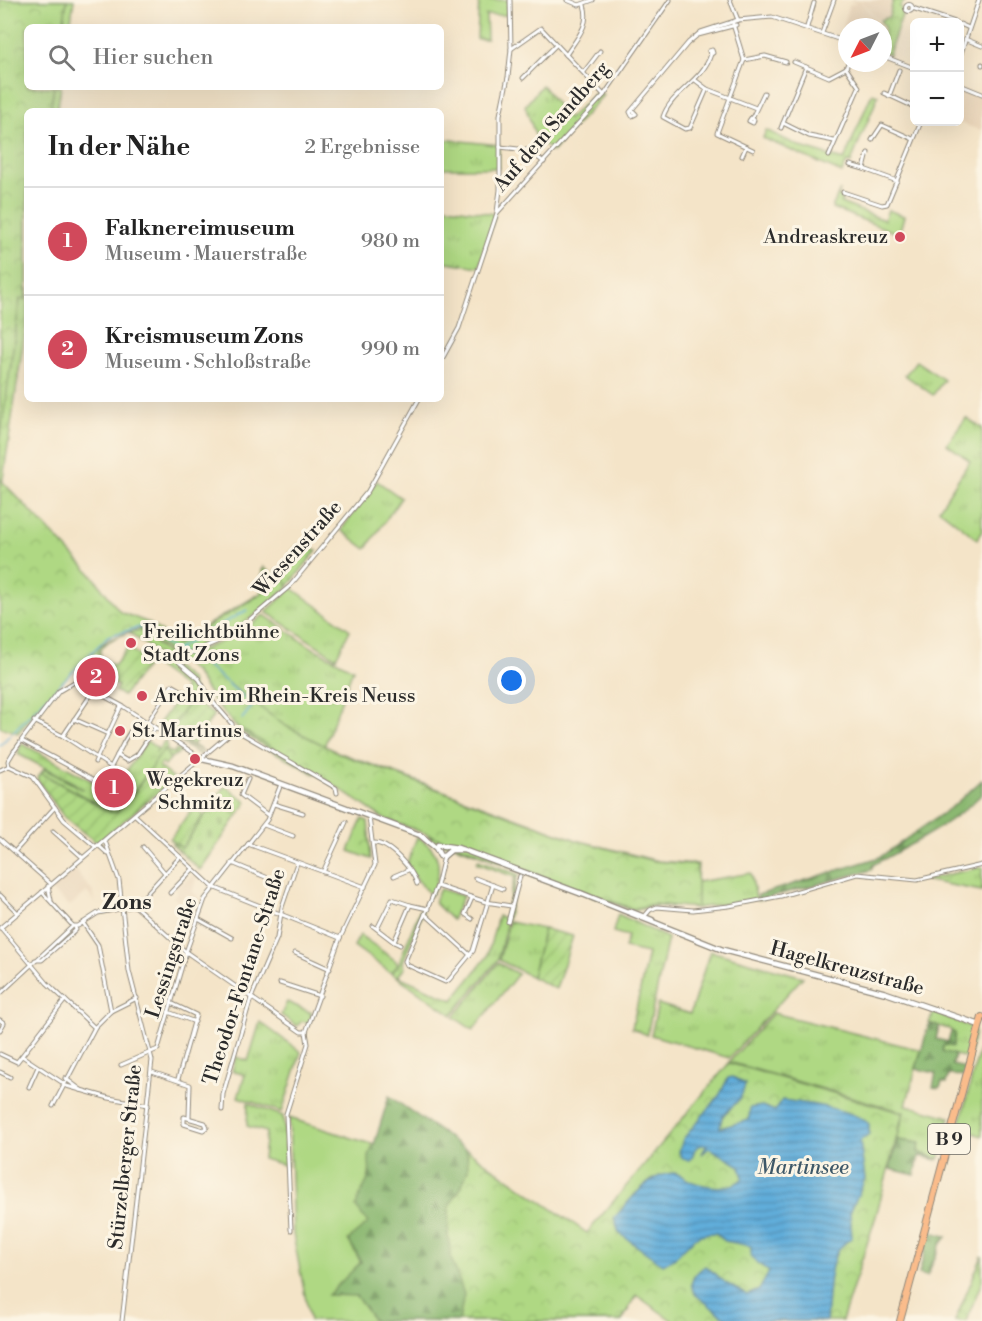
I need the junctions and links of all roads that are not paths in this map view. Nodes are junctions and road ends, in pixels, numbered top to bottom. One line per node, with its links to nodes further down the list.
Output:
1 (510, 0): 25 (street)
2 (567, 0): 9 (street)
3 (593, 0): 9 (street)
4 (670, 0): 46 (street, Auf dem Sandberg)
5 (730, 0): 14 (street)
6 (834, 0): 19 (street)
7 (978, 0): 10 (street)
8 (814, 3): 17 (street)
9 (584, 5): 28 (street)
10 (976, 6): 12 (street); 18 (street)
11 (912, 8): 13 (street)
12 (982, 8)
13 (943, 18)
14 (738, 20): 15 (street); 17 (street)
15 (735, 26): 30 (street); 51 (street)
16 (964, 26): 18 (street)
17 (806, 27): 19 (street)
18 (969, 28): 21 (street)
19 (822, 33): 20 (street)
20 (838, 39)
21 (965, 39): 22 (street); 24 (street)
22 (964, 42)
23 (556, 46): 25 (street); 28 (street); 39 (street)
24 (982, 46)
25 (511, 49): 59 (street)
26 (600, 51): 36 (street)
27 (711, 54): 40 (street)
28 (566, 56): 36 (street)
29 (892, 59): 33 (street)
30 (744, 60): 31 (street); 48 (street)
31 (786, 62)
32 (794, 62): 34 (street)
33 (910, 66)
34 (806, 67): 37 (street); 53 (street)
35 (899, 70): 47 (street)
36 (584, 72): 46 (street)
37 (839, 72)
38 (848, 72): 58 (street)
39 (523, 78)
40 (695, 80): 42 (street); 42 (street)
41 (964, 87): 45 (street)
42 (707, 88): 48 (street)
43 (764, 93): 50 (street)
44 (884, 93): 47 (street)
45 (982, 94)
46 (604, 95): 65 (street, Auf dem Sandberg)
47 (889, 96): 49 (street)
48 (729, 97): 50 (street); 60 (street)
49 (910, 105)
50 (756, 108): 52 (street)
51 (633, 111)
52 (752, 118)
53 (783, 123): 55 (street); 58 (street)
54 (919, 126): 56 (street)
55 (781, 128)
56 (913, 139): 57 (street); 68 (street)
57 (872, 140)
58 (834, 141): 64 (street)
59 (500, 147): 65 (street); 70 (street)
60 (746, 147): 61 (street); 63 (street)
61 (753, 150)
62 (867, 153): 67 (street)
63 (742, 156)
64 (829, 156)
65 (544, 162): 70 (street, Auf dem Sandberg)
66 (850, 165): 67 (street)
67 (864, 169): 68 (street)
68 (897, 181): 69 (street)
69 (843, 192)
70 (497, 214): 71 (street)
71 (444, 356)
72 (417, 402): 82 (street, Wiesenstraße)
73 (94, 690): 75 (street); 77 (street); 78 (street)
74 (180, 690): 79 (street)
75 (121, 706): 76 (street); 83 (street)
76 (139, 717): 79 (street); 80 (street)
77 (74, 719): 83 (street); 84 (street)
78 (34, 721): 84 (street); 85 (street)
79 (147, 723): 81 (street)
80 (134, 724): 86 (street)
81 (154, 728): 87 (street); 88 (street)
82 (234, 729): 89 (street); 99 (street)
83 (108, 734): 90 (street)
84 (63, 736): 90 (street)
85 (21, 742): 92 (street); 96 (street)
86 (123, 744): 88 (street)
87 (191, 754): 89 (street); 91 (street)
88 (117, 755): 93 (street)
89 (202, 759): 91 (street); 97 (street)
90 (96, 760): 93 (street)
91 (194, 762): 103 (street)
92 (9, 766): 94 (street); 101 (street, Stürzelberger Straße)
93 (111, 767): 96 (street)
94 (0, 770)
95 (248, 779): 104 (street)
96 (102, 784): 98 (street)
97 (281, 784): 100 (street, Lessingstraße); 105 (street)
98 (110, 788)
99 (338, 793)
100 (274, 804): 102 (street); 104 (street, Lessingstraße)
101 (55, 807): 116 (street, Stürzelberger Straße); 119 (street)
102 (303, 813)
103 (135, 815): 113 (street); 122 (street)
104 (269, 816): 108 (street, Lessingstraße)
105 (375, 818): 107 (street); 110 (street); 118 (street); 118 (street)
106 (346, 822): 129 (street)
107 (371, 824): 110 (street)
108 (264, 825): 111 (street); 115 (street, Lessingstraße)
109 (53, 831): 121 (street)
110 (373, 832): 114 (street)
111 (293, 836)
112 (0, 839): 119 (street)
113 (105, 841): 116 (street); 123 (street, Stürzelberger Straße)
114 (374, 843): 128 (street); 140 (street)
115 (248, 844): 124 (street, Lessingstraße); 125 (street)
116 (97, 846): 121 (street); 123 (street, Stürzelberger Straße)
117 (143, 847): 130 (street)
118 (437, 847): 120 (street); 120 (street)
119 (15, 850): 136 (street)
120 (445, 853): 138 (street); 156 (street, Hagelkreuzstraße)
121 (82, 857): 136 (street)
122 (180, 857): 127 (street); 130 (street)
123 (111, 858): 151 (street, Stürzelberger Straße)
124 (232, 862): 133 (street); 139 (street, Lessingstraße)
125 (297, 863): 129 (street); 154 (street, Theodor-Fontane-Straße)
126 (982, 865): 156 (street)
127 (193, 869): 139 (street); 143 (street)
128 (408, 870): 131 (street); 135 (street)
129 (323, 872): 140 (street)
130 (165, 873): 149 (street)
131 (393, 876)
132 (520, 876): 150 (street)
133 (268, 878)
134 (476, 878): 137 (street)
135 (417, 884)
136 (49, 885): 142 (street); 146 (street)
137 (493, 885): 141 (street); 147 (street)
138 (437, 886): 145 (street); 152 (street)
139 (213, 887): 154 (street); 157 (street, Lessingstraße)
140 (365, 887): 166 (street)
141 (503, 890)
142 (42, 892): 146 (street); 153 (street)
143 (170, 893)
144 (0, 894): 153 (street)
145 (472, 898): 147 (street); 158 (street)
146 (52, 902): 162 (street)
147 (486, 902): 150 (street); 171 (street)
148 (410, 905): 152 (street); 164 (street); 167 (street)
149 (135, 906): 151 (street); 169 (street)
150 (511, 906): 159 (street)
151 (123, 909): 160 (street); 177 (street, Stürzelberger Straße)
152 (428, 909): 155 (street)
153 (18, 913): 163 (street)
154 (281, 914): 166 (street); 178 (street, Theodor-Fontane-Straße)
155 (425, 914): 171 (street); 171 (street)
156 (642, 918): 184 (street, Hagelkreuzstraße)
157 (198, 919): 165 (street); 169 (street, Lessingstraße)
158 (472, 919)
159 (508, 921)
160 (83, 923): 162 (street); 181 (street)
161 (373, 926): 164 (street)
162 (74, 927): 172 (street)
163 (0, 928): 172 (street)
164 (377, 929): 167 (street)
165 (232, 938)
166 (340, 938): 173 (street)
167 (394, 942): 168 (street)
168 (400, 945)
169 (186, 952): 178 (street); 180 (street, Lessingstraße)
170 (295, 953): 173 (street)
171 (470, 955)
172 (32, 962): 175 (street); 179 (street)
173 (330, 969): 176 (street)
174 (280, 983): 176 (street)
175 (0, 994)
176 (320, 996): 188 (street)
177 (137, 998): 181 (street); 189 (street, Stürzelberger Straße)
178 (251, 998): 188 (street); 204 (street, Theodor-Fontane-Straße)
179 (64, 1000): 186 (street); 191 (street)
180 (171, 1003): 182 (street, Lessingstraße); 185 (street)
181 (111, 1011): 186 (street)
182 (168, 1012): 185 (street); 189 (street, Lessingstraße)
183 (0, 1020): 187 (street)
184 (981, 1021): 208 (main road, B 9)
185 (195, 1022): 198 (street)
186 (94, 1027): 197 (street)
187 (0, 1030)
188 (306, 1032): 206 (street)
189 (152, 1052): 192 (street); 195 (street, Stürzelberger Straße)
190 (0, 1054): 191 (street)
191 (22, 1056): 193 (street)
192 (121, 1065)
193 (38, 1066): 199 (street); 200 (street)
194 (0, 1072): 196 (street)
195 (152, 1072): 198 (street); 202 (street, Stürzelberger Straße)
196 (10, 1077)
197 (65, 1078): 199 (street); 201 (street)
198 (178, 1079): 205 (street)
199 (62, 1083): 201 (street); 203 (street)
200 (29, 1087)
201 (83, 1091): 202 (street)
202 (148, 1105): 207 (street, Stürzelberger Straße)
203 (53, 1106)
204 (222, 1110)
205 (189, 1117): 205 (street)
206 (291, 1230)
207 (122, 1321)
208 (900, 1321)

